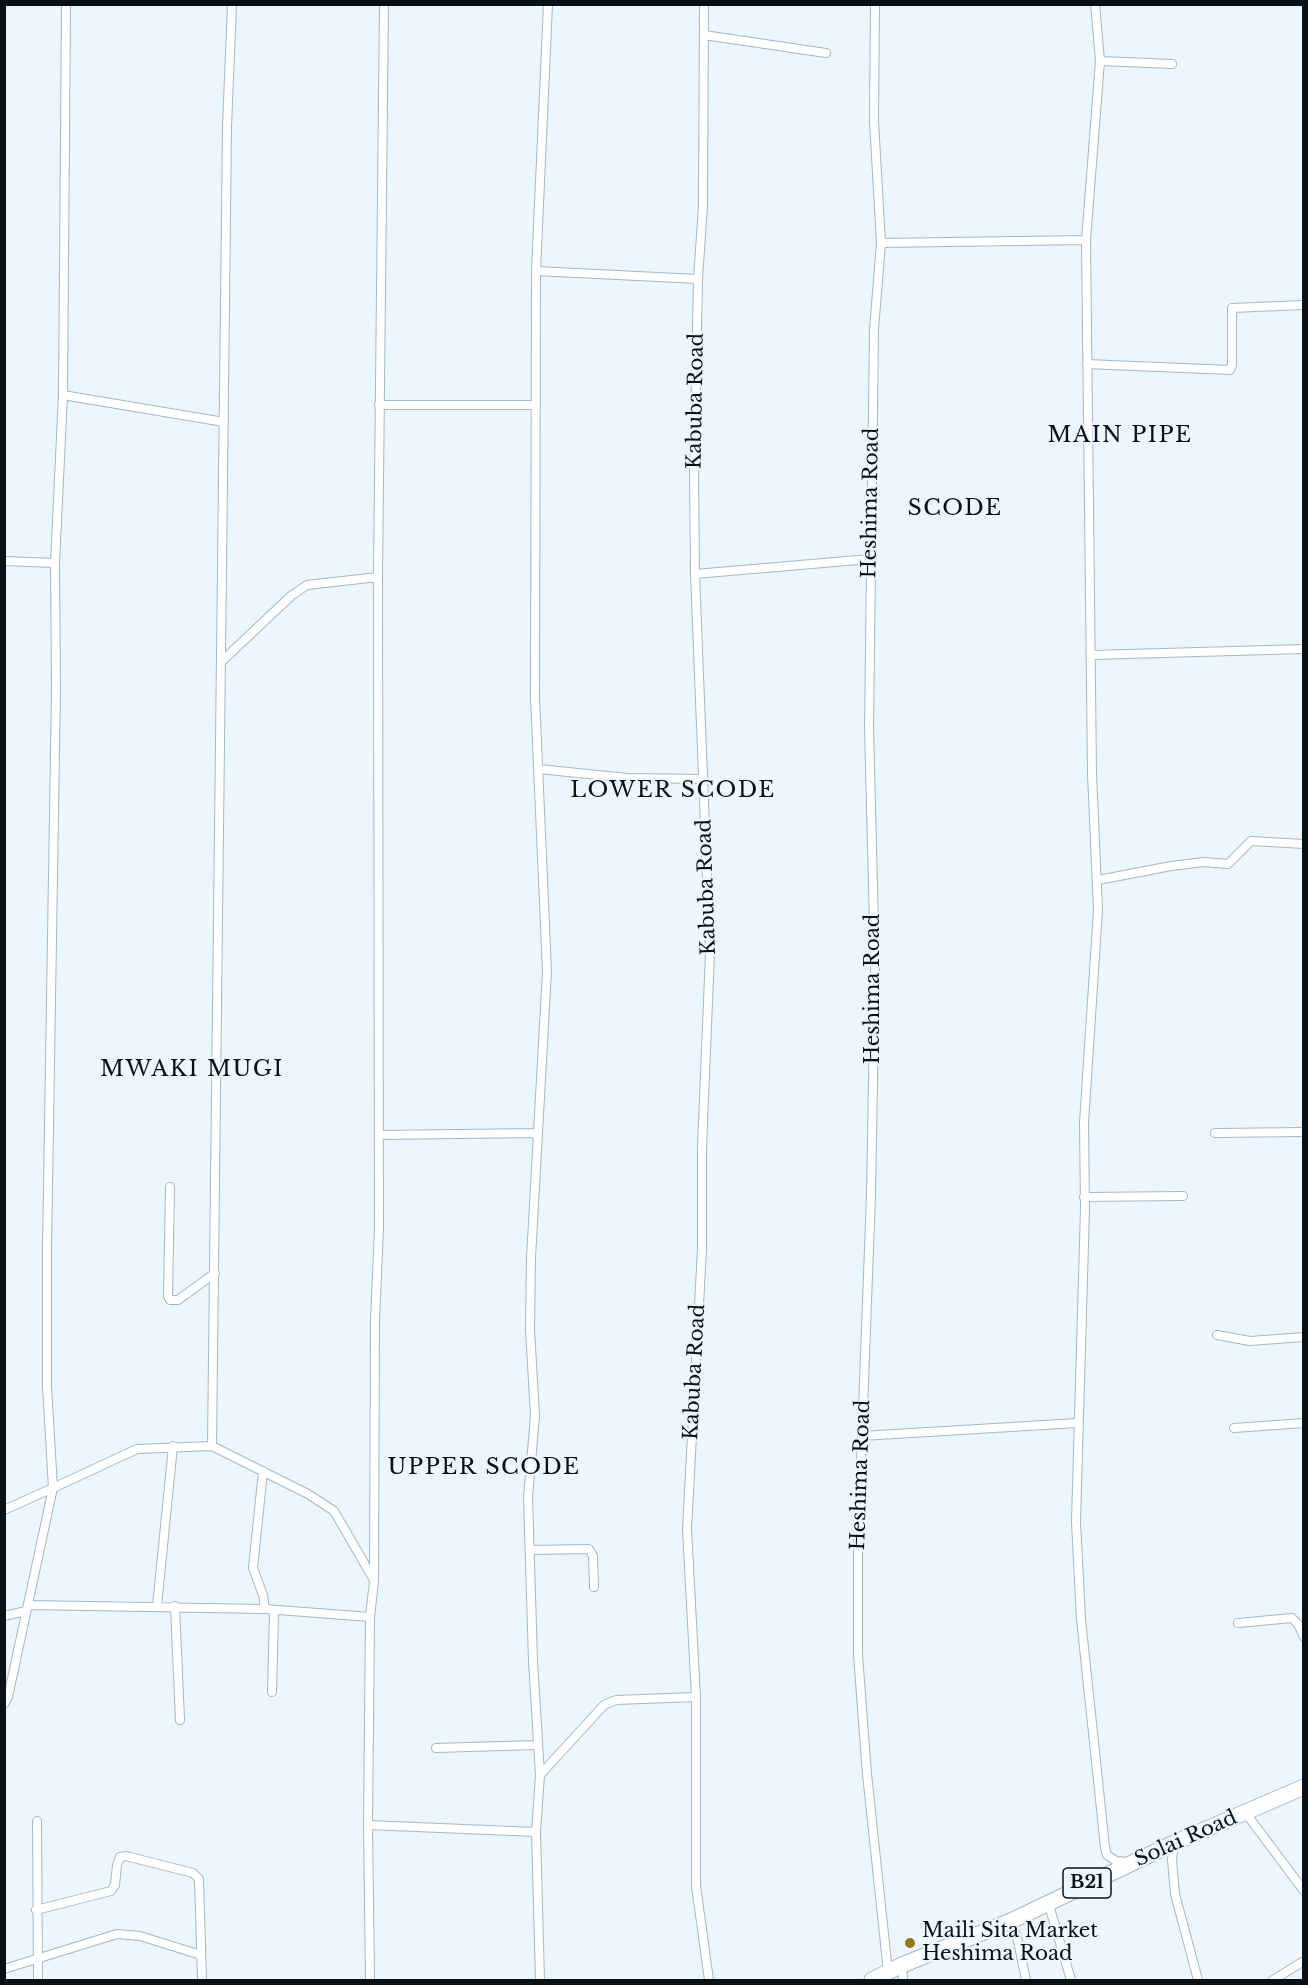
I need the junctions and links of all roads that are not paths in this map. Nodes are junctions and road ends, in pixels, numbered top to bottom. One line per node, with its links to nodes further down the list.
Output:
1 (66, 4): 18 (street)
2 (232, 4): 21 (street)
3 (384, 4): 19 (street)
4 (548, 4): 14 (street)
5 (704, 4): 8 (street, Kabuba Road)
6 (875, 4): 13 (street, Heshima Road)
7 (1095, 4): 10 (street)
8 (704, 35): 9 (street); 15 (street, Kabuba Road)
9 (825, 53)
10 (1100, 61): 11 (street); 12 (street)
11 (1172, 64)
12 (1086, 240): 13 (street); 17 (street)
13 (881, 243): 22 (street, Heshima Road)
14 (536, 271): 15 (street); 20 (street)
15 (698, 279): 25 (street, Kabuba Road)
16 (1304, 305): 17 (street)
17 (1087, 364): 28 (street)
18 (63, 395): 21 (street); 24 (street)
19 (379, 405): 20 (street); 26 (street)
20 (536, 405): 30 (street)
21 (224, 422): 29 (street)
22 (870, 559): 25 (street); 47 (street, Heshima Road)
23 (4, 561): 24 (street)
24 (55, 563): 51 (street)
25 (695, 574): 31 (street, Kabuba Road)
26 (378, 577): 29 (street); 37 (street)
27 (1304, 649): 28 (street)
28 (1092, 655): 33 (street)
29 (222, 661): 41 (street)
30 (539, 769): 31 (street); 35 (street)
31 (702, 779): 66 (street, Kabuba Road)
32 (1304, 844): 33 (street)
33 (1098, 880): 40 (street)
34 (1304, 1132): 36 (street)
35 (537, 1133): 37 (street); 53 (street)
36 (1215, 1133)
37 (379, 1134): 54 (street)
38 (170, 1187): 41 (street)
39 (1183, 1196): 40 (street)
40 (1084, 1197): 44 (street)
41 (215, 1273): 49 (street)
42 (1217, 1335): 43 (street)
43 (1304, 1337)
44 (1077, 1423): 47 (street); 78 (street)
45 (1304, 1423): 46 (street)
46 (1234, 1428)
47 (862, 1436): 87 (street, Heshima Road)
48 (173, 1446): 49 (street); 51 (street); 56 (street)
49 (212, 1446): 50 (street)
50 (263, 1471): 54 (street); 59 (street)
51 (53, 1488): 52 (street); 58 (street)
52 (4, 1510)
53 (530, 1550): 55 (street); 69 (street)
54 (374, 1581): 62 (street)
55 (594, 1587)
56 (158, 1606): 57 (street); 58 (street)
57 (175, 1606): 59 (street); 68 (street)
58 (27, 1608): 61 (street); 67 (street)
59 (265, 1609): 60 (street)
60 (274, 1611): 62 (street); 65 (street)
61 (4, 1616)
62 (370, 1617): 75 (street)
63 (1238, 1623): 64 (street)
64 (1304, 1637)
65 (272, 1692)
66 (696, 1697): 71 (street); 92 (street, Kabuba Road)
67 (4, 1704)
68 (180, 1720)
69 (536, 1745): 70 (street); 71 (street)
70 (436, 1748)
71 (540, 1775): 76 (street)
72 (1304, 1787): 73 (highway, Solai Road / B21)
73 (1245, 1812): 77 (highway, Solai Road / B21); 79 (street)
74 (37, 1821): 81 (street)
75 (368, 1826): 76 (street); 90 (street)
76 (536, 1832): 91 (street)
77 (1174, 1843): 78 (highway, Solai Road / B21); 96 (street)
78 (1131, 1862): 80 (highway, Solai Road / B21)
79 (1304, 1891)
80 (1048, 1902): 82 (highway, Solai Road / B21); 95 (street)
81 (36, 1910): 83 (street); 84 (street)
82 (1011, 1921): 87 (highway, Solai Road / B21); 94 (street)
83 (201, 1955): 84 (street); 89 (street)
84 (37, 1958): 86 (street); 88 (street)
85 (1304, 1961): 97 (street)
86 (4, 1969)
87 (898, 1973): 93 (highway, Solai Road / B21)
88 (38, 1980)
89 (202, 1980)
90 (370, 1980)
91 (540, 1980)
92 (709, 1980)
93 (872, 1980)
94 (1026, 1980)
95 (1071, 1980)
96 (1198, 1980)
97 (1273, 1980)

